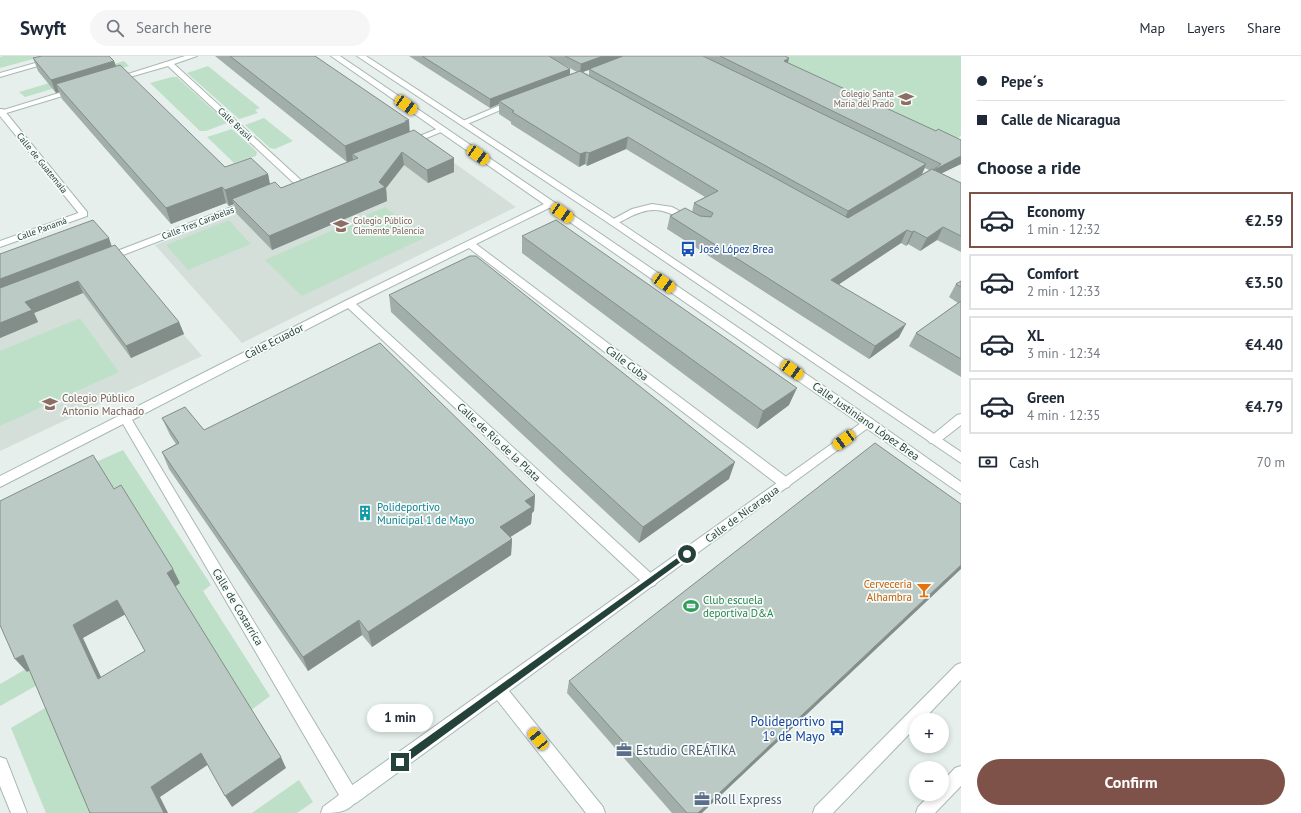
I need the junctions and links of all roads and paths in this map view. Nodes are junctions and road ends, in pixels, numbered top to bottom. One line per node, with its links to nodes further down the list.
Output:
1 (68, 56): 6 (street)
2 (193, 56): 5 (street)
3 (335, 56): 12 (street, Calle Justiniano López Brea)
4 (360, 56): 11 (street, Calle Justiniano López Brea)
5 (169, 63): 7 (street); 14 (street, Calle Brasil)
6 (0, 75)
7 (108, 81)
8 (86, 88): 10 (street)
9 (521, 100): 11 (street)
10 (1, 112): 17 (street, Calle de Guatemala)
11 (462, 123): 18 (street, Calle Justiniano López Brea)
12 (442, 130): 13 (street); 16 (street, Calle Justiniano López Brea)
13 (397, 147)
14 (300, 184)
15 (256, 201): 22 (street, Calle Tres Carabelas)
16 (550, 204): 20 (street, Calle Ecuador); 26 (street, Calle Justiniano López Brea)
17 (84, 214): 21 (street, Calle Panamá)
18 (614, 222): 19 (street); 27 (street, Calle Justiniano López Brea)
19 (697, 223)
20 (469, 243): 23 (street, Calle Ecuador); 30 (street, Calle Cuba)
21 (0, 244)
22 (95, 263)
23 (349, 303): 24 (street, Calle Ecuador); 32 (street, Calle de Rio de la Plata)
24 (125, 418): 29 (street, Calle Ecuador); 37 (street, Calle de Costarrica)
25 (961, 418): 27 (street)
26 (868, 422): 30 (street, Calle de Nicaragua); 31 (street, Calle Justiniano López Brea)
27 (934, 440): 28 (street, Calle Justiniano López Brea)
28 (961, 458)
29 (0, 482)
30 (785, 483): 32 (street, Calle de Nicaragua)
31 (961, 489)
32 (650, 581): 34 (street, Calle de Nicaragua)
33 (961, 670): 41 (street)
34 (498, 690): 37 (street, Calle de Nicaragua); 40 (street)
35 (0, 765): 38 (street)
36 (961, 774): 42 (street)
37 (350, 797): 39 (street, Calle de Nicaragua)
38 (19, 813)
39 (328, 813)
40 (597, 813)
41 (821, 813)
42 (924, 813)

